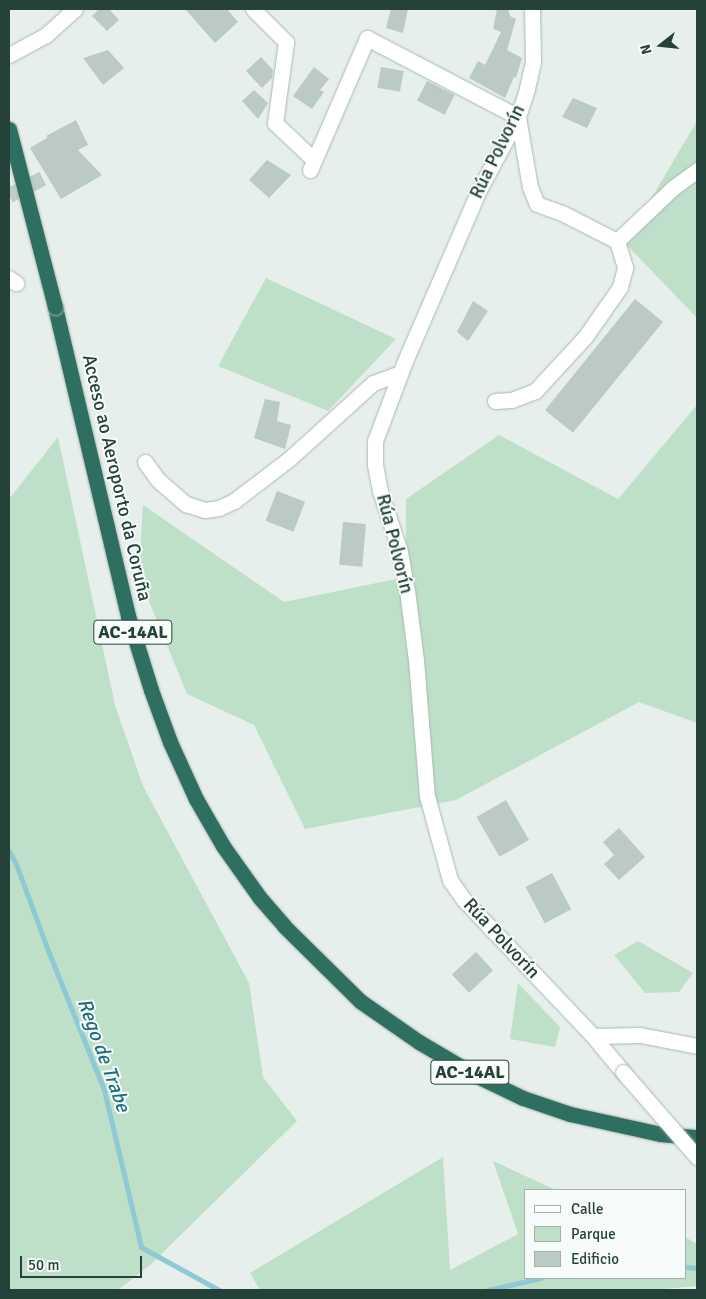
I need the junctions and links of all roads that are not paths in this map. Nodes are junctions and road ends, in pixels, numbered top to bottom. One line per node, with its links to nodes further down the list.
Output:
1 (74, 9): 4 (street)
2 (253, 9): 5 (street)
3 (532, 9): 5 (street, Rúa Polvorín)
4 (9, 55)
5 (518, 117): 8 (street); 9 (street, Rúa Polvorín)
6 (9, 129): 14 (highway, Acceso ao Aeroporto da Coruña / AC-14AL, bridge)
7 (697, 170): 8 (street)
8 (617, 241): 10 (street)
9 (400, 373): 11 (street); 12 (street, Rúa Polvorín)
10 (495, 401)
11 (145, 462)
12 (593, 1036): 13 (street); 15 (street, Rúa Polvorín, bridge)
13 (697, 1046)
14 (697, 1137)
15 (697, 1157)

